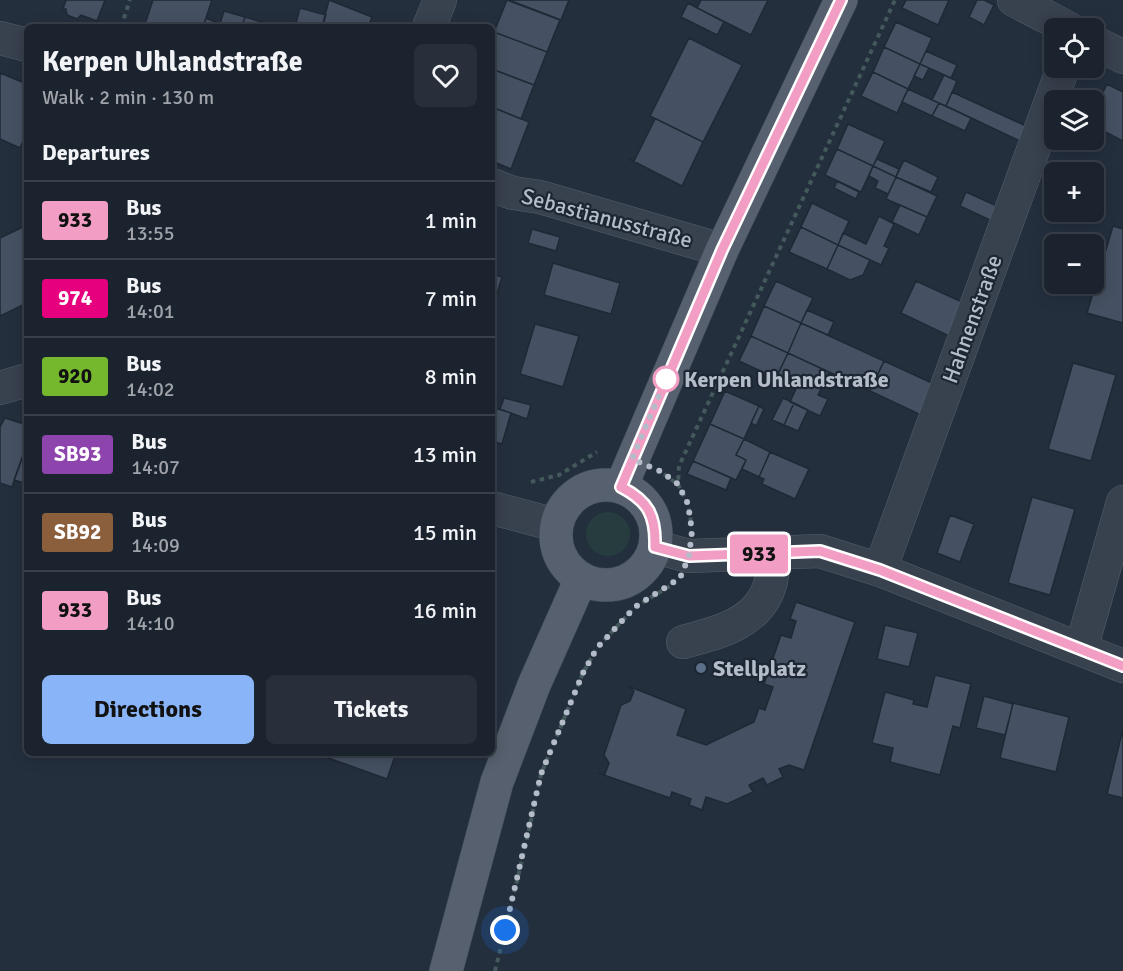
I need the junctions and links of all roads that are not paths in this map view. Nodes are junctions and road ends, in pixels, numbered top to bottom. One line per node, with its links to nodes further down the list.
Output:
1 (440, 0): 5 (street)
2 (841, 0): 12 (main road)
3 (1014, 0): 4 (street)
4 (1049, 18)
5 (430, 24)
6 (0, 38): 7 (street)
7 (24, 44)
8 (1104, 47): 9 (street)
9 (1123, 57)
10 (1059, 78): 21 (street, Hahnenstraße)
11 (495, 186): 12 (street, Sebastianusstraße)
12 (722, 250): 15 (main road)
13 (24, 381): 14 (street)
14 (0, 388)
15 (626, 473): 18 (main road); 19 (main road)
16 (1123, 502): 24 (street)
17 (502, 511): 18 (street)
18 (556, 525): 22 (main road)
19 (655, 547): 20 (street); 22 (main road)
20 (774, 553): 21 (street); 23 (street)
21 (880, 570): 24 (street)
22 (581, 579): 26 (main road)
23 (683, 642)
24 (1081, 650): 25 (street)
25 (1123, 666)
26 (446, 971)

